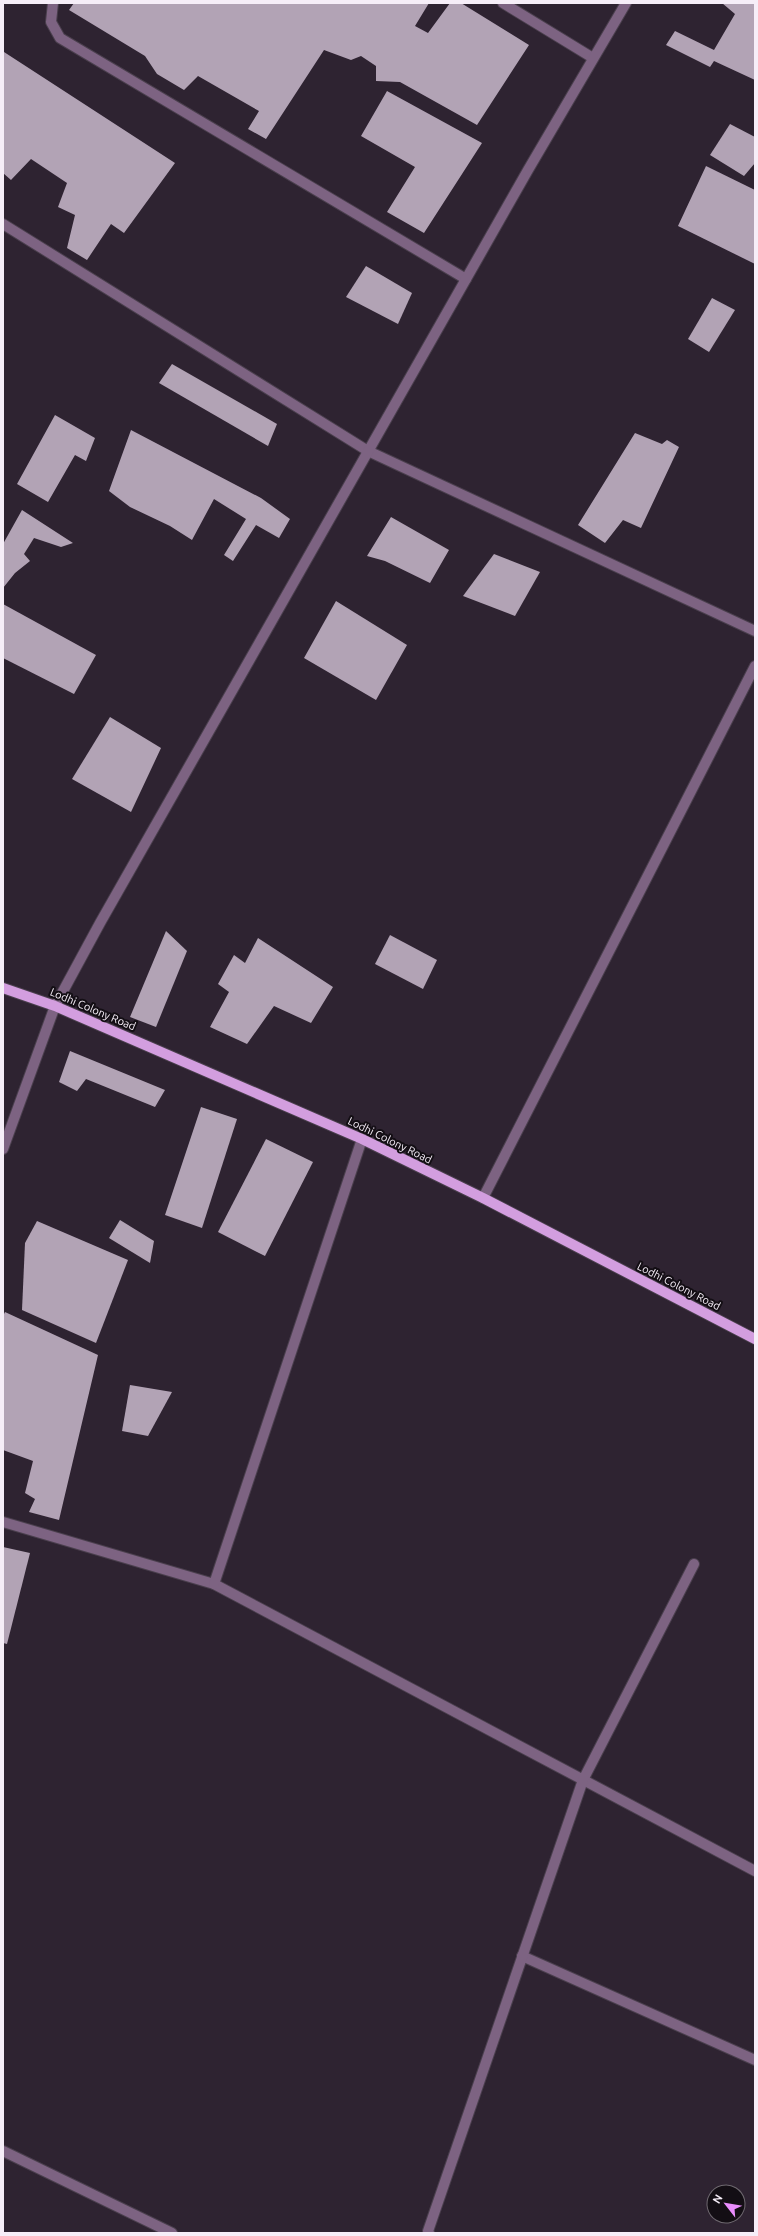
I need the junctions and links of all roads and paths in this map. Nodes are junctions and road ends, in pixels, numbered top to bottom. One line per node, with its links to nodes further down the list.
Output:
1 (53, 3): 6 (street)
2 (503, 3): 4 (street)
3 (626, 3): 4 (street)
4 (593, 58): 6 (street)
5 (3, 224): 7 (street)
6 (466, 279): 7 (street)
7 (368, 451): 8 (street); 11 (street)
8 (755, 631)
9 (755, 666): 14 (street)
10 (3, 988): 11 (main road, Lodhi Colony Road)
11 (56, 1006): 12 (main road, Lodhi Colony Road); 13 (street)
12 (362, 1139): 14 (main road, Lodhi Colony Road); 18 (street)
13 (3, 1149)
14 (483, 1198): 15 (main road, Lodhi Colony Road)
15 (755, 1339)
16 (3, 1522): 18 (street)
17 (694, 1564): 19 (street)
18 (214, 1584): 19 (street)
19 (583, 1780): 20 (street); 21 (street)
20 (755, 1871)
21 (522, 1956): 22 (street); 25 (street)
22 (755, 2060)
23 (3, 2152): 24 (street)
24 (172, 2233)
25 (429, 2233)

